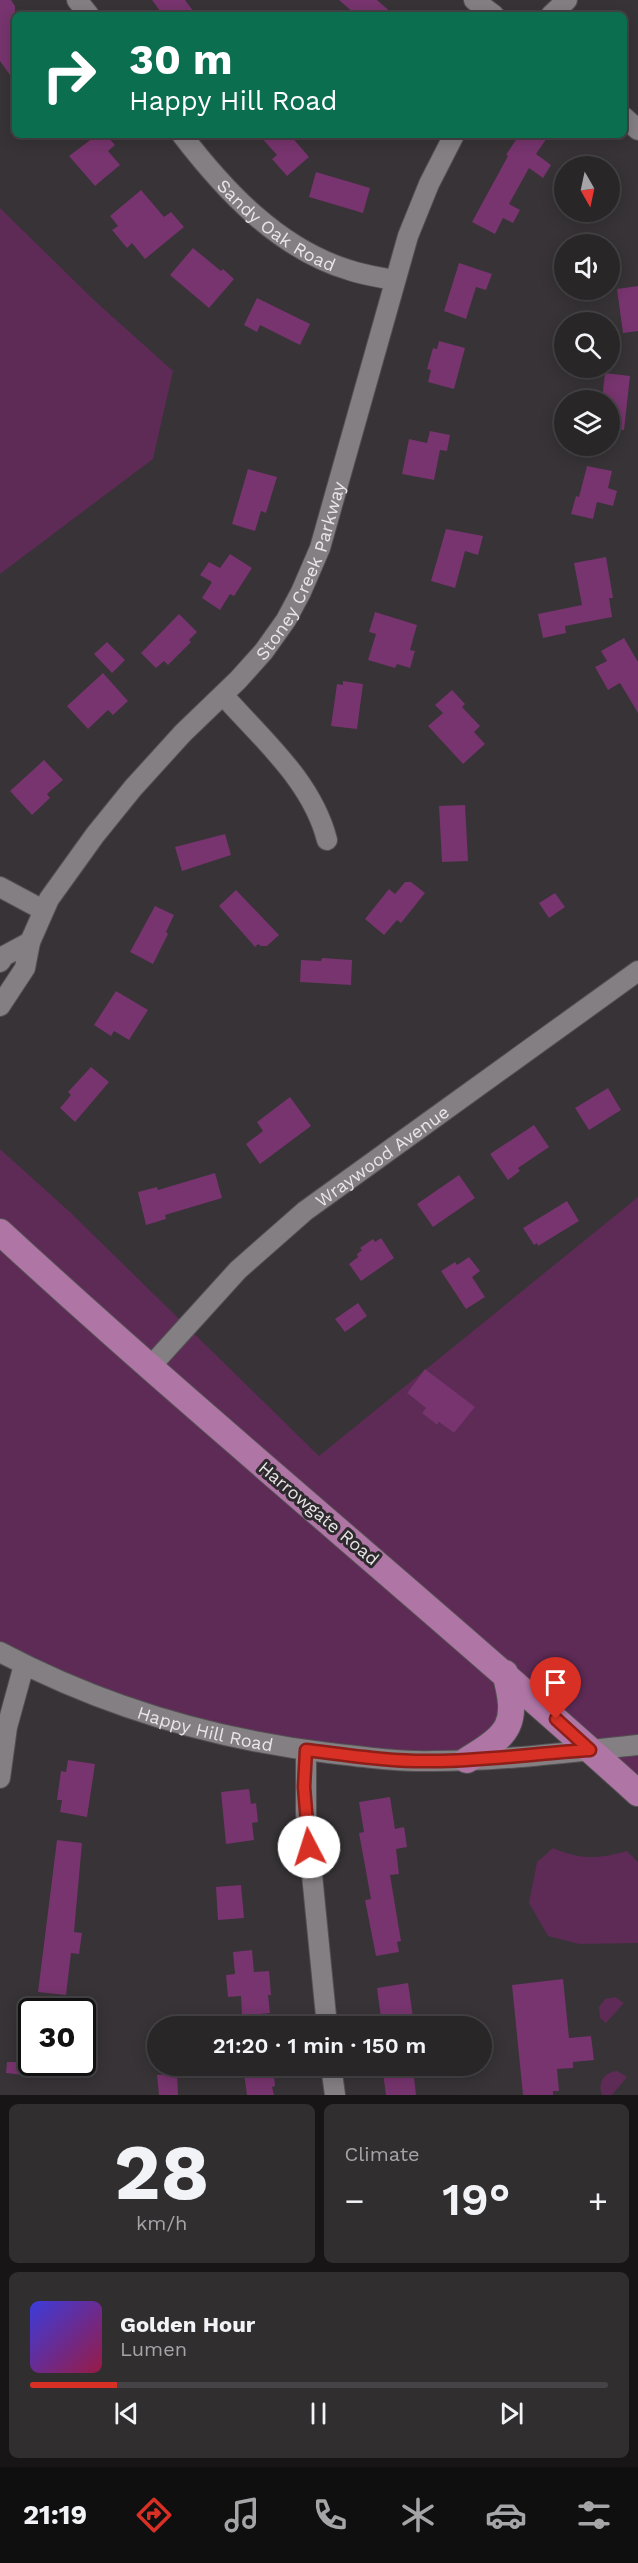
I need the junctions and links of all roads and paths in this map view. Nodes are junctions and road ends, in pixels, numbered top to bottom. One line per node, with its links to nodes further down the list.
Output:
1 (77, 0): 4 (street)
2 (474, 0): 5 (street)
3 (567, 0): 6 (street)
4 (87, 12)
5 (490, 12)
6 (554, 12)
7 (627, 120): 8 (street)
8 (638, 130)
9 (184, 138): 11 (street, Sandy Oak Road)
10 (452, 138): 11 (street, Stoney Creek Parkway)
11 (394, 280): 12 (street, Stoney Creek Parkway)
12 (223, 695): 13 (street); 15 (street, Stoney Creek Parkway)
13 (327, 840)
14 (0, 887): 15 (street)
15 (43, 910): 16 (street, Stoney Creek Parkway)
16 (30, 942): 17 (street); 19 (street, Stoney Creek Parkway)
17 (0, 962)
18 (638, 971): 21 (street, Wraywood Avenue)
19 (0, 1006)
20 (0, 1232): 21 (main road, Harrowgate Road)
21 (150, 1367): 24 (main road, Harrowgate Road)
22 (0, 1653): 23 (street, Happy Hill Road)
23 (24, 1665): 25 (street); 27 (street, Happy Hill Road)
24 (505, 1673): 28 (main road, Harrowgate Road); 29 (main road)
25 (8, 1691): 30 (street)
26 (638, 1745): 28 (street, Happy Hill Road)
27 (306, 1750): 29 (street, Happy Hill Road); 32 (street)
28 (590, 1750): 29 (street, Happy Hill Road); 31 (main road, Harrowgate Road)
29 (467, 1760)
30 (0, 1778)
31 (638, 1793)
32 (326, 2016)
33 (332, 2076): 34 (street)
34 (335, 2095)

